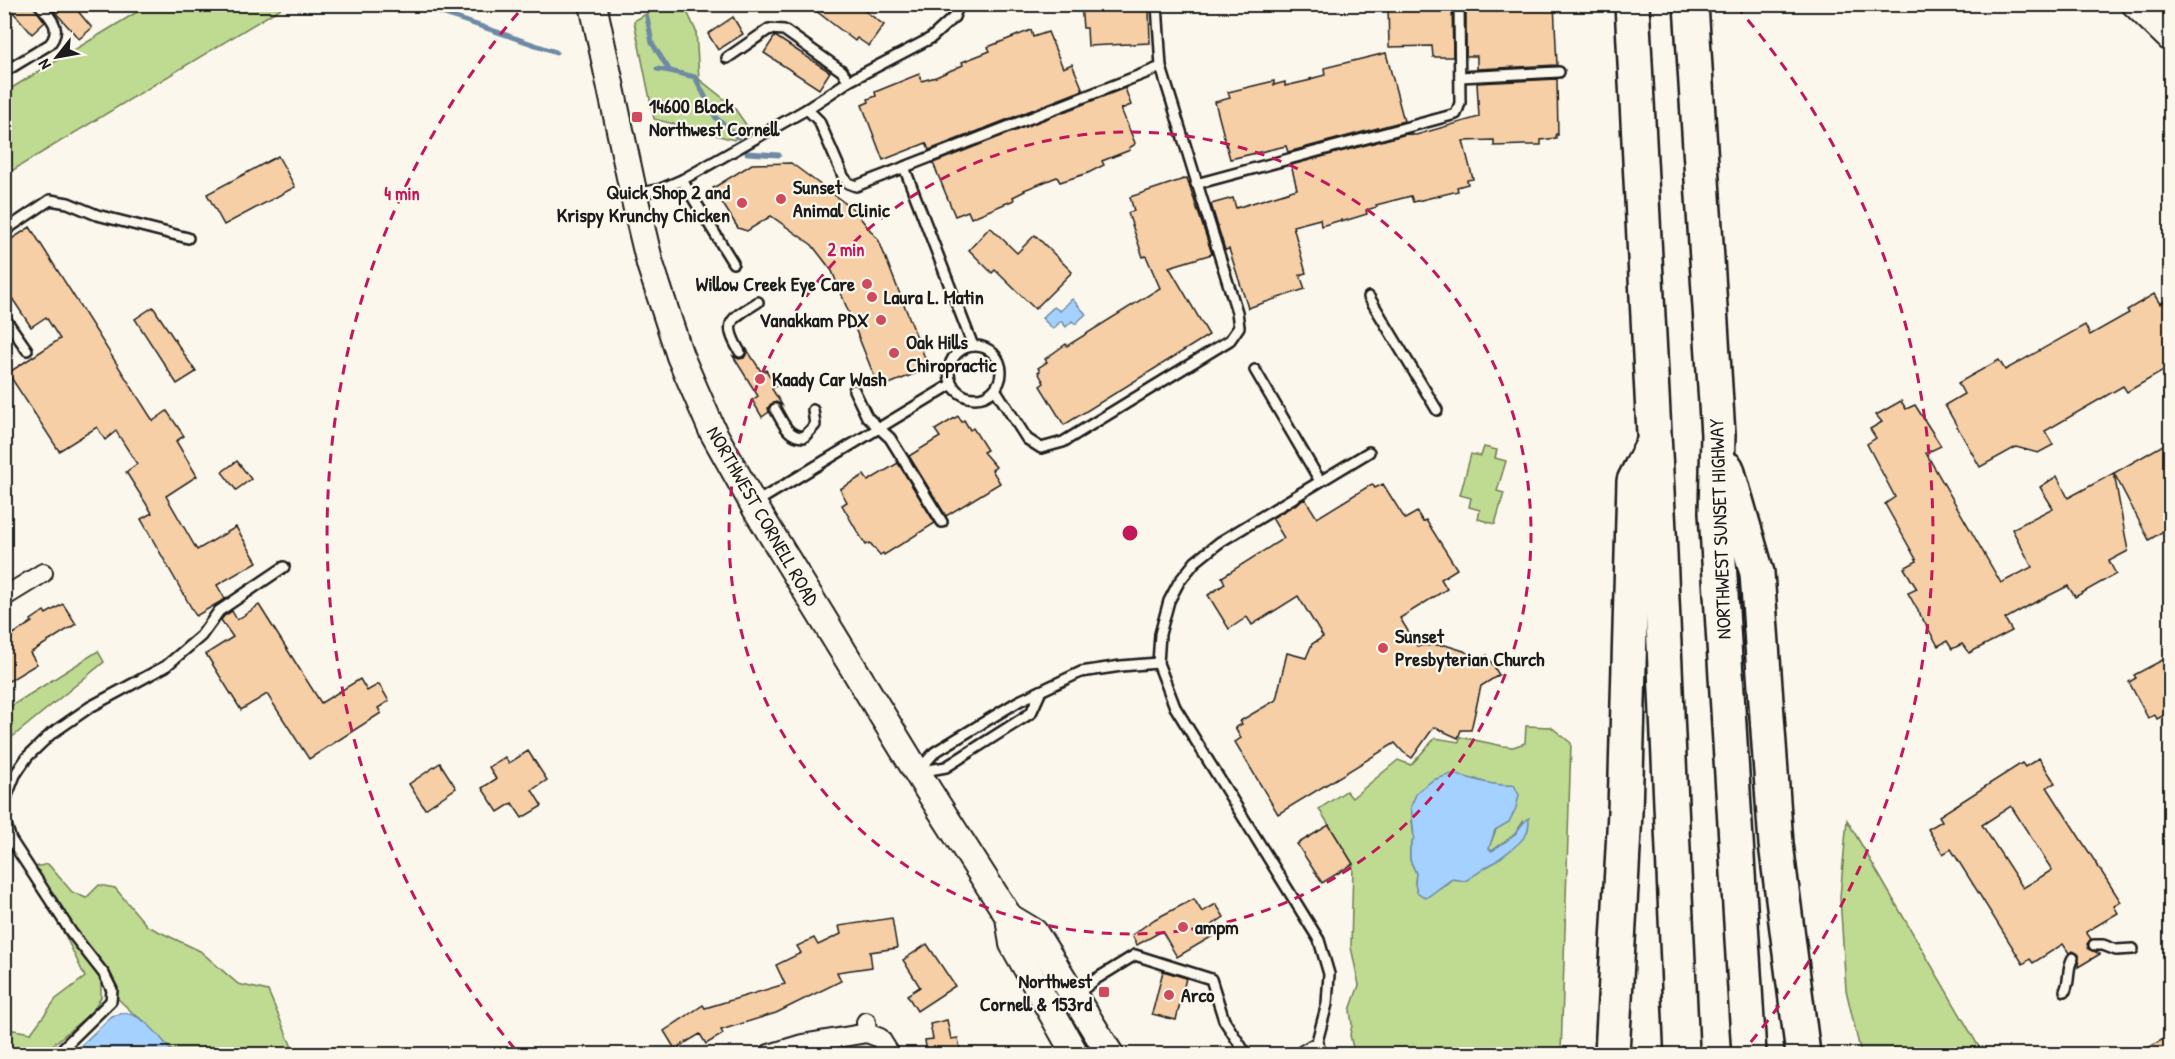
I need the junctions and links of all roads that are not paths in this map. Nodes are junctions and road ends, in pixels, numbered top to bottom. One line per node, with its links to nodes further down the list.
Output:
1 (39, 4): 12 (lane)
2 (593, 4): 20 (main road, NORTHWEST CORNELL ROAD)
3 (959, 4): 15 (lane)
4 (1157, 4): 11 (lane)
5 (1459, 4): 14 (lane)
6 (1632, 4): 39 (highway)
7 (1691, 4): 38 (highway, NORTHWEST SUNSET HIGHWAY)
8 (2135, 4): 9 (main road)
9 (2170, 38)
10 (727, 58): 15 (lane)
11 (1161, 68): 17 (lane); 19 (lane)
12 (4, 72)
13 (1559, 72): 14 (lane)
14 (1460, 77): 19 (lane)
15 (849, 81): 16 (lane)
16 (807, 110): 17 (lane); 18 (lane)
17 (904, 167): 27 (lane)
18 (682, 180): 20 (lane); 23 (lane)
19 (1196, 184): 32 (lane)
20 (634, 195): 42 (main road, NORTHWEST CORNELL ROAD)
21 (4, 231): 22 (lane)
22 (188, 238)
23 (734, 263)
24 (1369, 297): 36 (lane)
25 (758, 302): 29 (lane)
26 (4, 317): 28 (lane)
27 (973, 346): 31 (lane); 32 (lane)
28 (27, 350)
29 (740, 352)
30 (1255, 370): 41 (lane)
31 (952, 384): 32 (lane); 37 (lane)
32 (995, 389)
33 (854, 390): 37 (lane)
34 (775, 409): 35 (lane)
35 (813, 410)
36 (1437, 410)
37 (879, 428): 42 (lane); 43 (lane)
38 (1718, 435): 65 (highway, NORTHWEST SUNSET HIGHWAY); 66 (highway)
39 (1654, 443): 63 (highway); 64 (highway)
40 (1370, 452): 41 (lane)
41 (1320, 482): 47 (lane)
42 (753, 504): 49 (main road, NORTHWEST CORNELL ROAD)
43 (942, 522)
44 (284, 567): 57 (lane)
45 (42, 573): 46 (street)
46 (4, 597)
47 (1158, 663): 48 (lane); 56 (lane)
48 (1041, 691): 49 (lane); 49 (lane)
49 (917, 772): 50 (main road, NORTHWEST CORNELL ROAD)
50 (1009, 917): 55 (main road, NORTHWEST CORNELL ROAD); 60 (main road, NORTHWEST CORNELL ROAD)
51 (2094, 945): 52 (lane)
52 (2133, 949)
53 (2073, 958): 54 (lane)
54 (2065, 991)
55 (1074, 997): 61 (main road, NORTHWEST CORNELL ROAD); 62 (lane)
56 (1312, 1052)
57 (59, 1054)
58 (769, 1054): 59 (street)
59 (890, 1054)
60 (1075, 1054)
61 (1110, 1054)
62 (1246, 1054)
63 (1612, 1054)
64 (1682, 1054)
65 (1749, 1054)
66 (1803, 1054)

